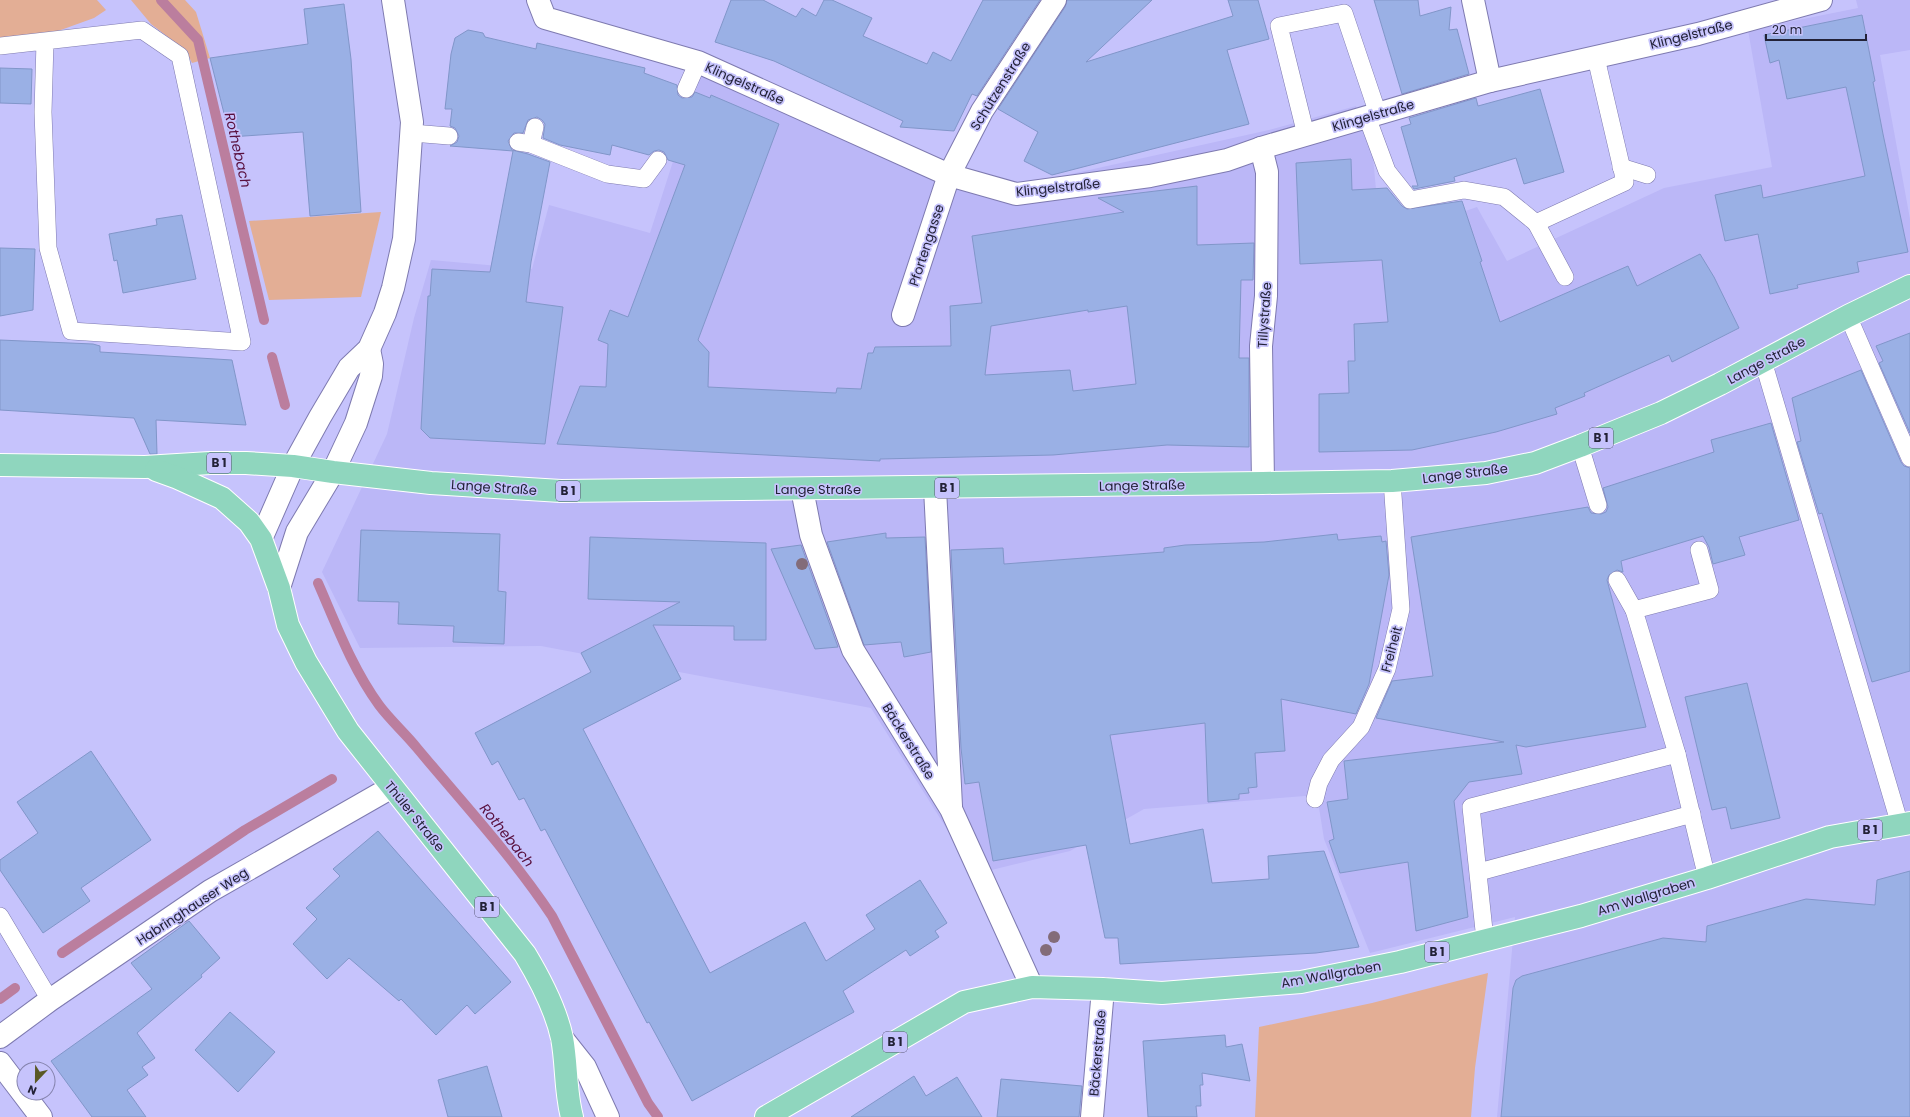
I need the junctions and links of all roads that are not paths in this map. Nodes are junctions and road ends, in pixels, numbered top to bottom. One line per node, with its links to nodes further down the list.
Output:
1 (394, 0): 14 (street)
2 (538, 0): 9 (street, Klingelstraße)
3 (1055, 0): 20 (street, Schützenstraße)
4 (1473, 0): 10 (street)
5 (1821, 0): 8 (street, Klingelstraße)
6 (45, 42): 6 (lane); 7 (lane)
7 (0, 46)
8 (1596, 58): 10 (street, Klingelstraße); 19 (lane)
9 (698, 62): 11 (lane); 20 (street, Klingelstraße)
10 (1490, 81): 12 (street, Klingelstraße)
11 (686, 89)
12 (1373, 115): 15 (street, Klingelstraße); 15 (lane); 22 (lane)
13 (535, 126): 18 (lane)
14 (412, 133): 16 (lane); 27 (street)
15 (1306, 135): 17 (street, Klingelstraße)
16 (449, 136)
17 (1261, 148): 20 (street, Klingelstraße); 36 (street, Tillystraße)
18 (658, 160)
19 (1621, 167): 21 (lane); 22 (lane)
20 (949, 174): 25 (street, Pfortengasse)
21 (1647, 175)
22 (1536, 223): 23 (lane)
23 (1565, 277)
24 (1910, 286): 26 (main road, Lange Straße / B 1)
25 (903, 315)
26 (1848, 316): 28 (main road, Lange Straße / B 1); 30 (lane)
27 (369, 349): 32 (street); 34 (street)
28 (1763, 361): 29 (main road, Lange Straße / B 1); 50 (lane)
29 (1580, 446): 35 (main road, Lange Straße / B 1); 39 (lane)
30 (1910, 458)
31 (0, 465): 33 (main road, B 1)
32 (293, 466): 33 (main road, B 1); 34 (main road, B 1); 40 (street)
33 (145, 467): 40 (main road, B 1)
34 (333, 472): 38 (main road, Lange Straße / B 1); 43 (street)
35 (1392, 481): 36 (main road, Lange Straße / B 1); 47 (lane, Freiheit)
36 (1263, 483): 37 (main road, Lange Straße / B 1)
37 (935, 488): 38 (main road, Lange Straße / B 1); 48 (street)
38 (802, 489): 48 (street, Bäckerstraße)
39 (1598, 505)
40 (261, 539): 43 (main road, Thüler Straße / B 1)
41 (1699, 550): 44 (lane)
42 (1616, 580): 44 (lane)
43 (279, 588): 46 (main road, Thüler Straße / B 1)
44 (1634, 610): 45 (lane)
45 (1677, 754): 49 (lane); 51 (lane)
46 (392, 787): 57 (street, Habringhauser Weg); 59 (main road, Thüler Straße / B 1)
47 (1315, 799)
48 (951, 809): 55 (street, Bäckerstraße)
49 (1692, 814): 51 (lane); 52 (lane)
50 (1905, 824): 52 (main road, Am Wallgraben / B 1)
51 (1478, 872): 54 (lane)
52 (1707, 878): 54 (main road, Am Wallgraben / B 1)
53 (0, 916): 57 (lane)
54 (1485, 940): 56 (main road, Am Wallgraben / B 1)
55 (1032, 987): 56 (main road, Am Wallgraben / B 1); 64 (main road, Am Wallgraben / B 1)
56 (1103, 989): 65 (street, Bäckerstraße)
57 (50, 1000): 58 (street, Habringhauser Weg)
58 (0, 1037)
59 (562, 1038): 62 (main road, Thüler Straße / B 1); 63 (street, Thüler Straße)
60 (0, 1063): 61 (street)
61 (41, 1117)
62 (572, 1117)
63 (608, 1117)
64 (766, 1117)
65 (1092, 1117)

